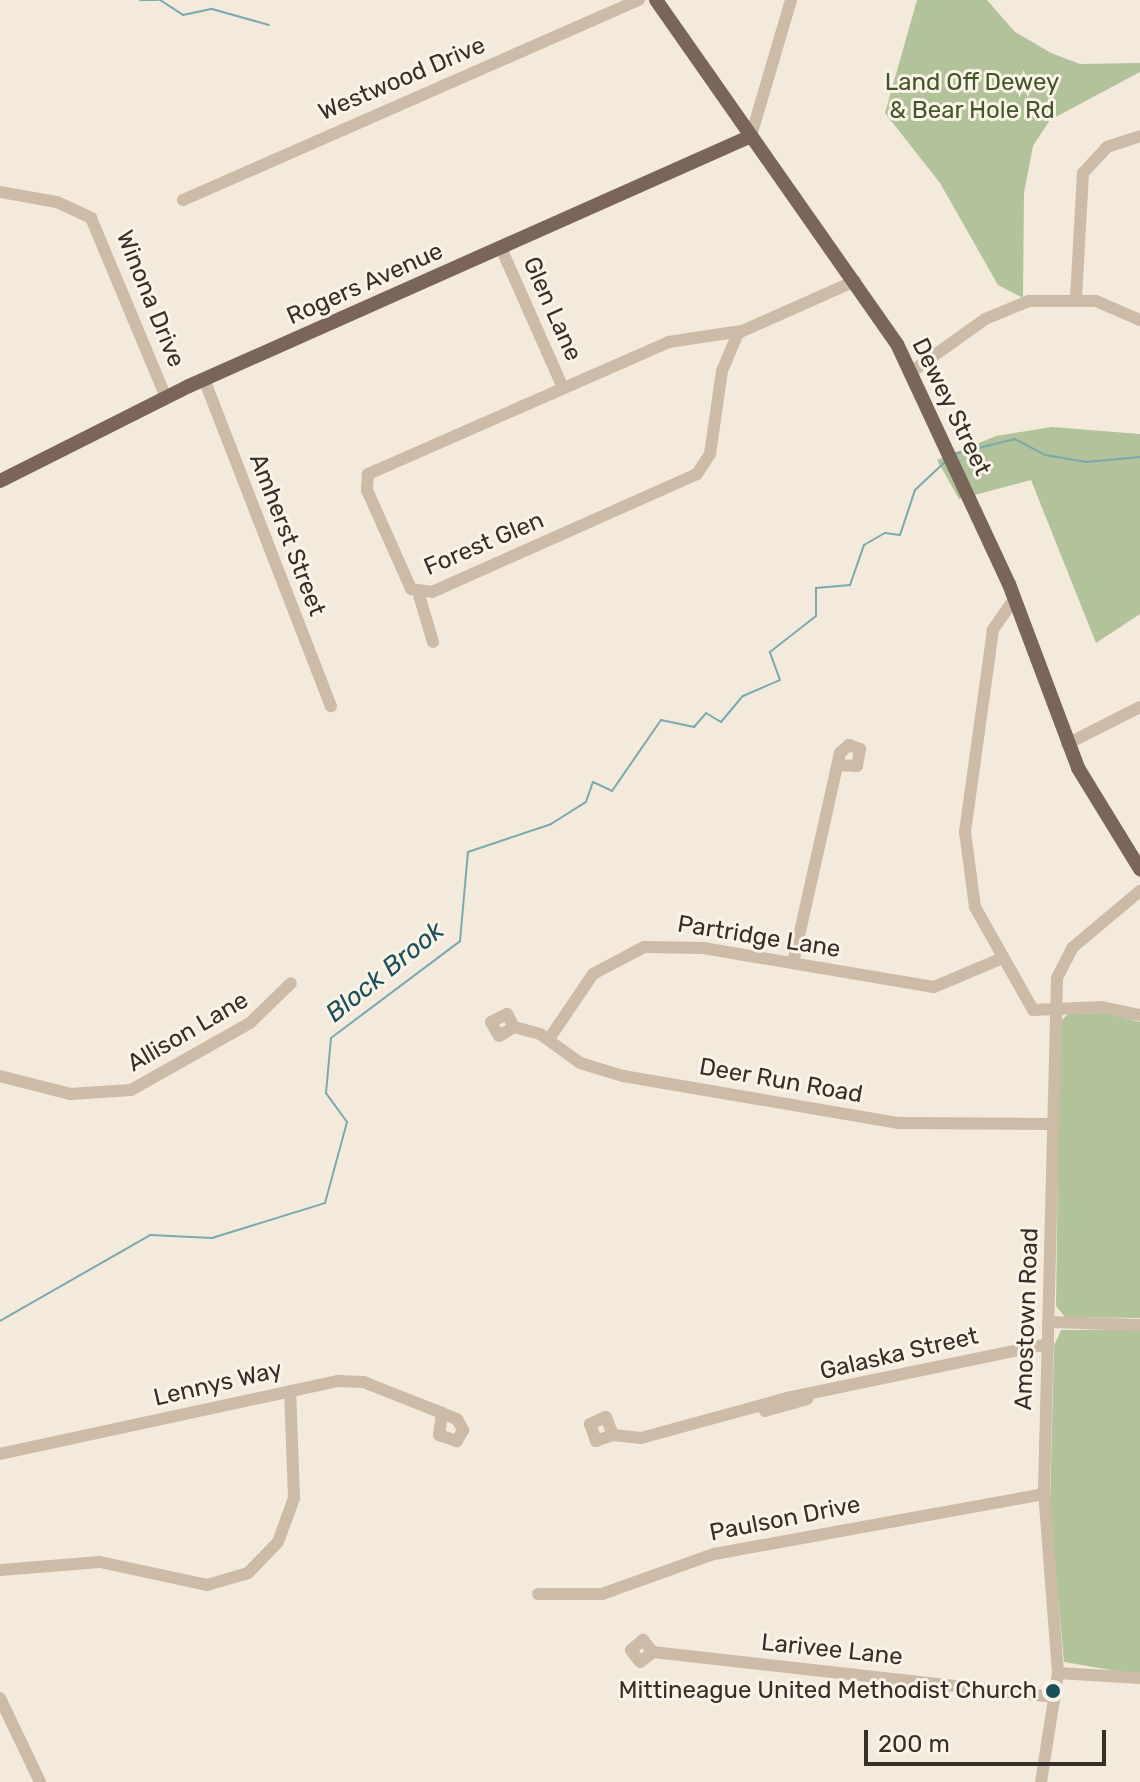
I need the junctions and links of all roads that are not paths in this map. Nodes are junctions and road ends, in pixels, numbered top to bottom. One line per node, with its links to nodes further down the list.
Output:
1 (639, 0): 7 (street, Westwood Drive)
2 (656, 0): 4 (main road, Dewey Street)
3 (791, 0): 4 (street)
4 (751, 136): 8 (main road, Rogers Avenue); 9 (main road, Dewey Street)
5 (1140, 136): 10 (street)
6 (0, 192): 16 (street, Winona Drive)
7 (183, 200)
8 (501, 248): 14 (main road, Rogers Avenue); 15 (street, Glen Lane)
9 (855, 281): 12 (street, Forest Glen); 13 (main road, Dewey Street)
10 (1076, 298): 11 (street); 13 (street)
11 (1140, 320)
12 (741, 331): 15 (street, Forest Glen); 18 (street, Forest Glen)
13 (911, 372): 19 (main road, Dewey Street)
14 (204, 379): 16 (main road, Rogers Avenue); 21 (street, Amherst Street)
15 (563, 388): 18 (street, Forest Glen)
16 (166, 397): 17 (main road, Rogers Avenue)
17 (0, 481)
18 (419, 595): 20 (street)
19 (1015, 598): 23 (main road, Dewey Street); 27 (street)
20 (433, 642)
21 (331, 706)
22 (1140, 707): 23 (street)
23 (1067, 744): 25 (main road, Dewey Street)
24 (838, 765): 28 (street)
25 (1140, 869)
26 (1140, 891): 30 (street, Amostown Road)
27 (998, 960): 28 (street, Partridge Lane); 30 (street)
28 (793, 963): 33 (street, Partridge Lane)
29 (291, 983): 34 (street, Allison Lane)
30 (1054, 1011): 31 (street); 35 (street, Amostown Road)
31 (1140, 1015)
32 (514, 1027): 33 (street, Deer Run Road)
33 (549, 1039): 35 (street, Deer Run Road)
34 (0, 1076)
35 (1054, 1124): 36 (street, Amostown Road)
36 (1050, 1322): 37 (street); 38 (street, Amostown Road)
37 (1140, 1325)
38 (1048, 1344): 41 (street, Galaska Street); 43 (street, Amostown Road)
39 (290, 1391): 40 (street, Lennys Way); 42 (street, Lennys Way); 44 (street)
40 (442, 1413)
41 (613, 1435)
42 (0, 1454)
43 (1044, 1494): 45 (street, Paulson Drive); 47 (street, Amostown Road)
44 (0, 1570)
45 (538, 1594)
46 (653, 1652): 49 (street, Larivee Lane)
47 (1058, 1673): 48 (street); 49 (street, Amostown Road)
48 (1140, 1678)
49 (1055, 1697): 52 (street, Amostown Road)
50 (0, 1698): 51 (street)
51 (40, 1782)
52 (1041, 1782)

